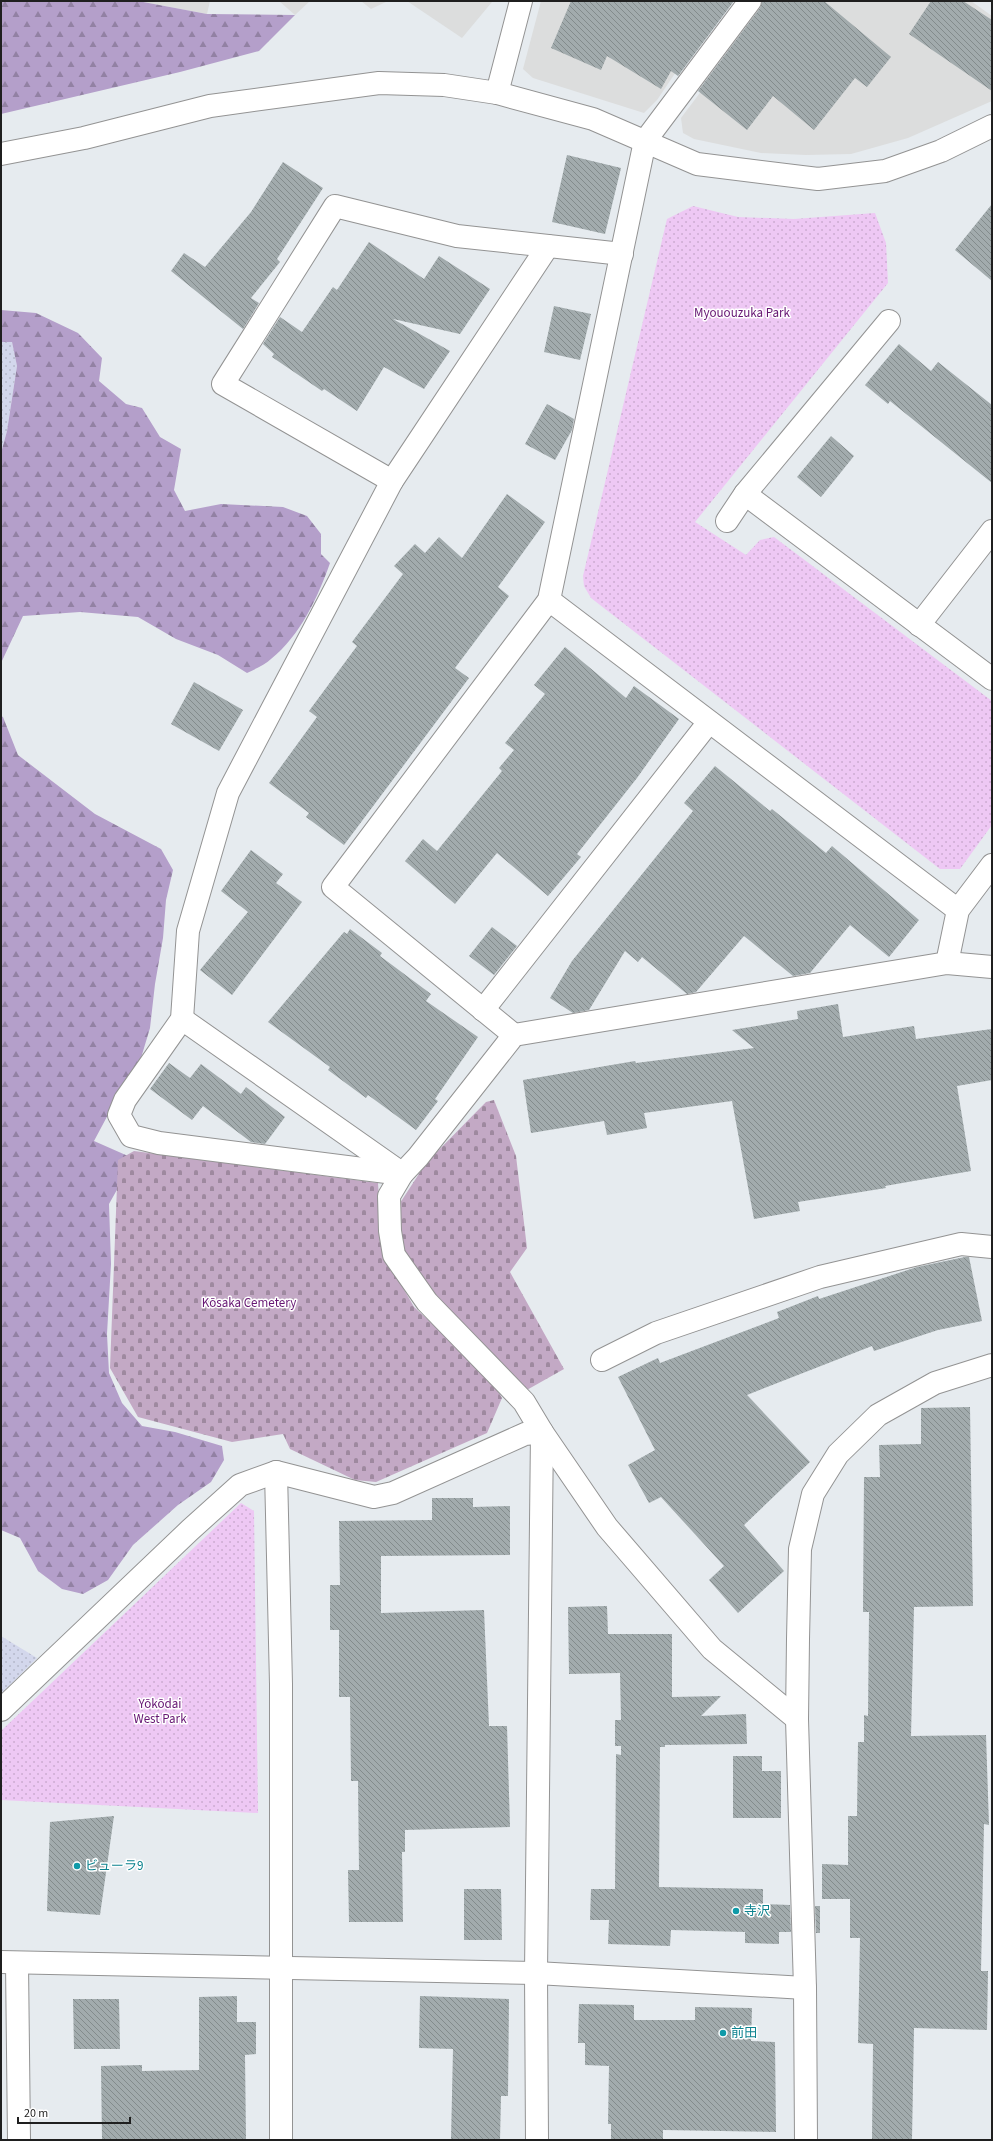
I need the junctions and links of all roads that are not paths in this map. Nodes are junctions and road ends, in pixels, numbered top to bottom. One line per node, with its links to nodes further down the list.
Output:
1 (750, 1): 5 (street)
2 (518, 2): 3 (street)
3 (496, 93): 5 (street); 6 (street)
4 (992, 126): 5 (street)
5 (645, 141): 8 (street)
6 (1, 154)
7 (548, 246): 8 (street); 10 (street); 10 (street)
8 (622, 254): 14 (street)
9 (890, 321): 11 (street)
10 (392, 481): 23 (street)
11 (745, 494): 12 (street); 15 (street)
12 (727, 520)
13 (992, 531): 15 (street)
14 (549, 600): 17 (street); 22 (street)
15 (920, 625): 16 (street)
16 (992, 679)
17 (709, 722): 19 (street); 22 (street)
18 (992, 865): 19 (street)
19 (958, 910): 20 (street)
20 (947, 963): 21 (street); 24 (street)
21 (992, 968)
22 (483, 1010): 24 (street)
23 (182, 1019): 25 (street); 25 (street)
24 (514, 1035): 25 (street)
25 (402, 1174): 29 (street)
26 (992, 1248): 27 (street)
27 (602, 1360)
28 (992, 1365): 32 (street)
29 (542, 1432): 30 (street); 32 (street); 35 (street)
30 (276, 1472): 31 (street); 34 (street)
31 (1, 1710)
32 (797, 1719): 36 (street)
33 (9, 1962): 34 (street); 37 (street)
34 (280, 1968): 35 (street); 38 (street)
35 (536, 1973): 36 (street); 39 (street)
36 (805, 1988): 40 (street)
37 (19, 2140)
38 (281, 2140)
39 (537, 2140)
40 (806, 2140)

